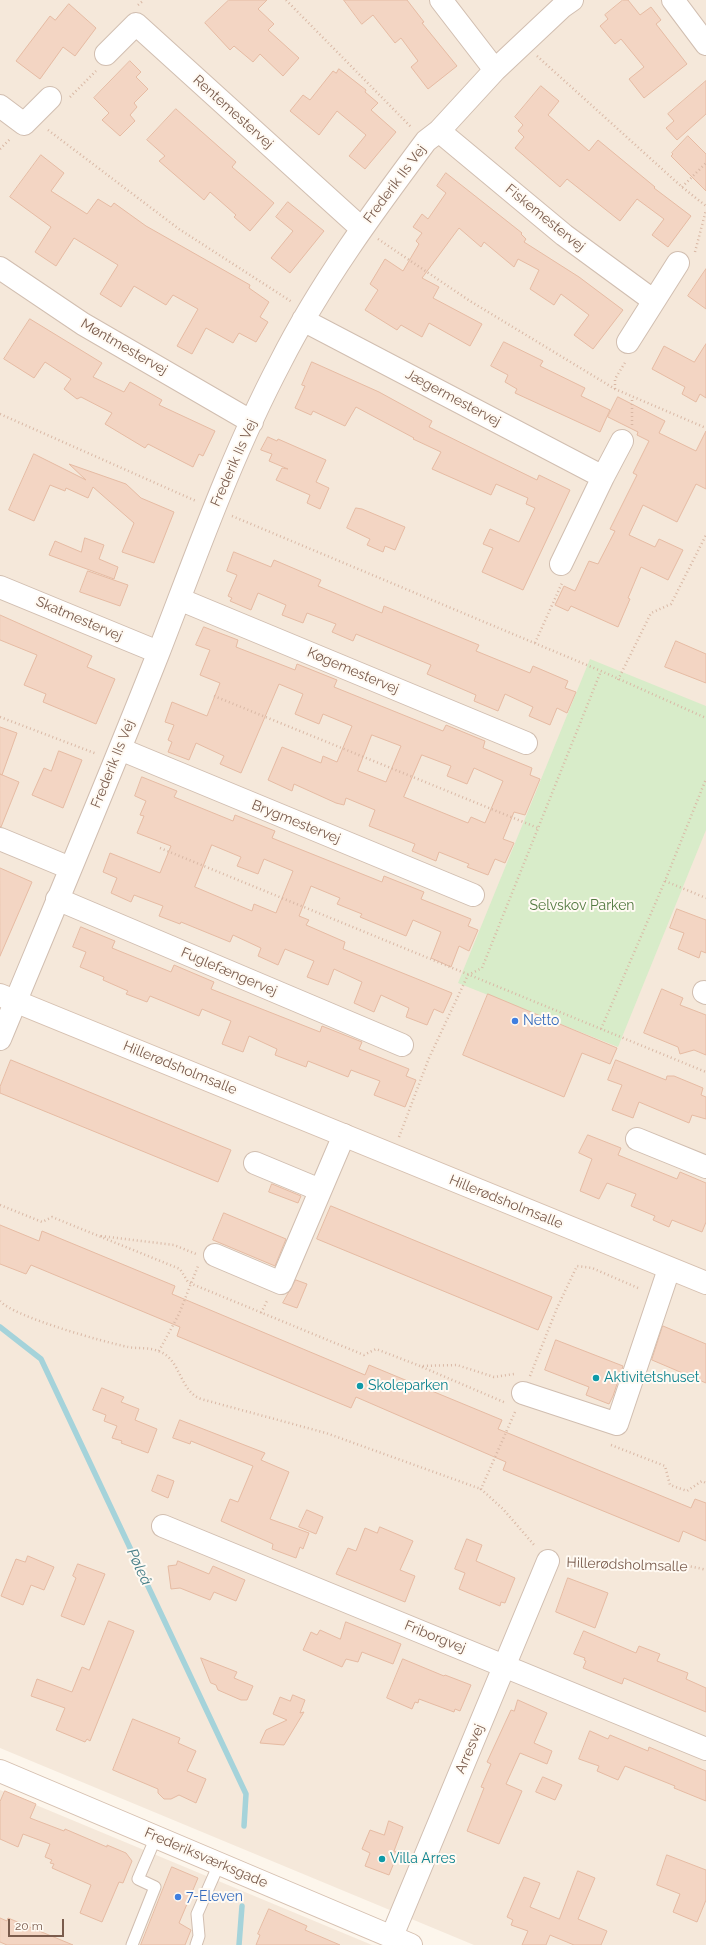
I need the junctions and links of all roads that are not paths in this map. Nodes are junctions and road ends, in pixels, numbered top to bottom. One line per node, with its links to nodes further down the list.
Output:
1 (441, 0): 6 (street)
2 (572, 0): 6 (street, Frederik IIs Vej)
3 (673, 0): 4 (street)
4 (706, 44)
5 (106, 54): 10 (street, Rentemestervej)
6 (495, 70): 9 (street, Frederik IIs Vej)
7 (50, 98): 8 (street)
8 (0, 106)
9 (433, 136): 10 (street, Frederik IIs Vej); 13 (street, Fiskemestervej)
10 (361, 228): 14 (street, Frederik IIs Vej)
11 (678, 263): 13 (street)
12 (0, 268): 16 (street, Møntmestervej)
13 (654, 301): 15 (street)
14 (303, 320): 16 (street, Frederik IIs Vej); 18 (street, Jægermestervej)
15 (628, 342)
16 (252, 422): 21 (street, Frederik IIs Vej)
17 (622, 441): 18 (street)
18 (603, 477): 19 (street)
19 (561, 564)
20 (0, 586): 22 (street, Skatmestervej)
21 (179, 599): 22 (street, Frederik IIs Vej); 23 (street, Køgemestervej)
22 (158, 652): 24 (street, Frederik IIs Vej)
23 (526, 743)
24 (117, 755): 26 (street, Frederik IIs Vej); 27 (street, Brygmestervej)
25 (0, 839): 26 (street)
26 (70, 868): 28 (street, Frederik IIs Vej)
27 (473, 895)
28 (57, 900): 29 (street, Frederik IIs Vej); 31 (street, Fuglefængervej)
29 (8, 998): 30 (street); 32 (street, Hillerødsholmsalle)
30 (0, 1039)
31 (402, 1045)
32 (344, 1135): 36 (street); 38 (street, Hillerødsholmsalle)
33 (637, 1139): 35 (street)
34 (255, 1163): 36 (street)
35 (706, 1167)
36 (320, 1190): 37 (street)
37 (209, 1256)
38 (669, 1269): 39 (street, Hillerødsholmsalle); 40 (street)
39 (706, 1283)
40 (523, 1384)
41 (163, 1526): 43 (street, Friborgvej)
42 (548, 1561): 43 (street, Arresvej)
43 (505, 1666): 44 (street, Friborgvej); 48 (street, Arresvej)
44 (706, 1749)
45 (0, 1771): 46 (street, Frederiksværksgade)
46 (156, 1837): 47 (street, Frederiksværksgade); 49 (lane)
47 (219, 1864): 48 (street, Frederiksværksgade); 50 (lane)
48 (392, 1936): 51 (street, Frederiksværksgade)
49 (132, 1945)
50 (196, 1945)
51 (411, 1945)

